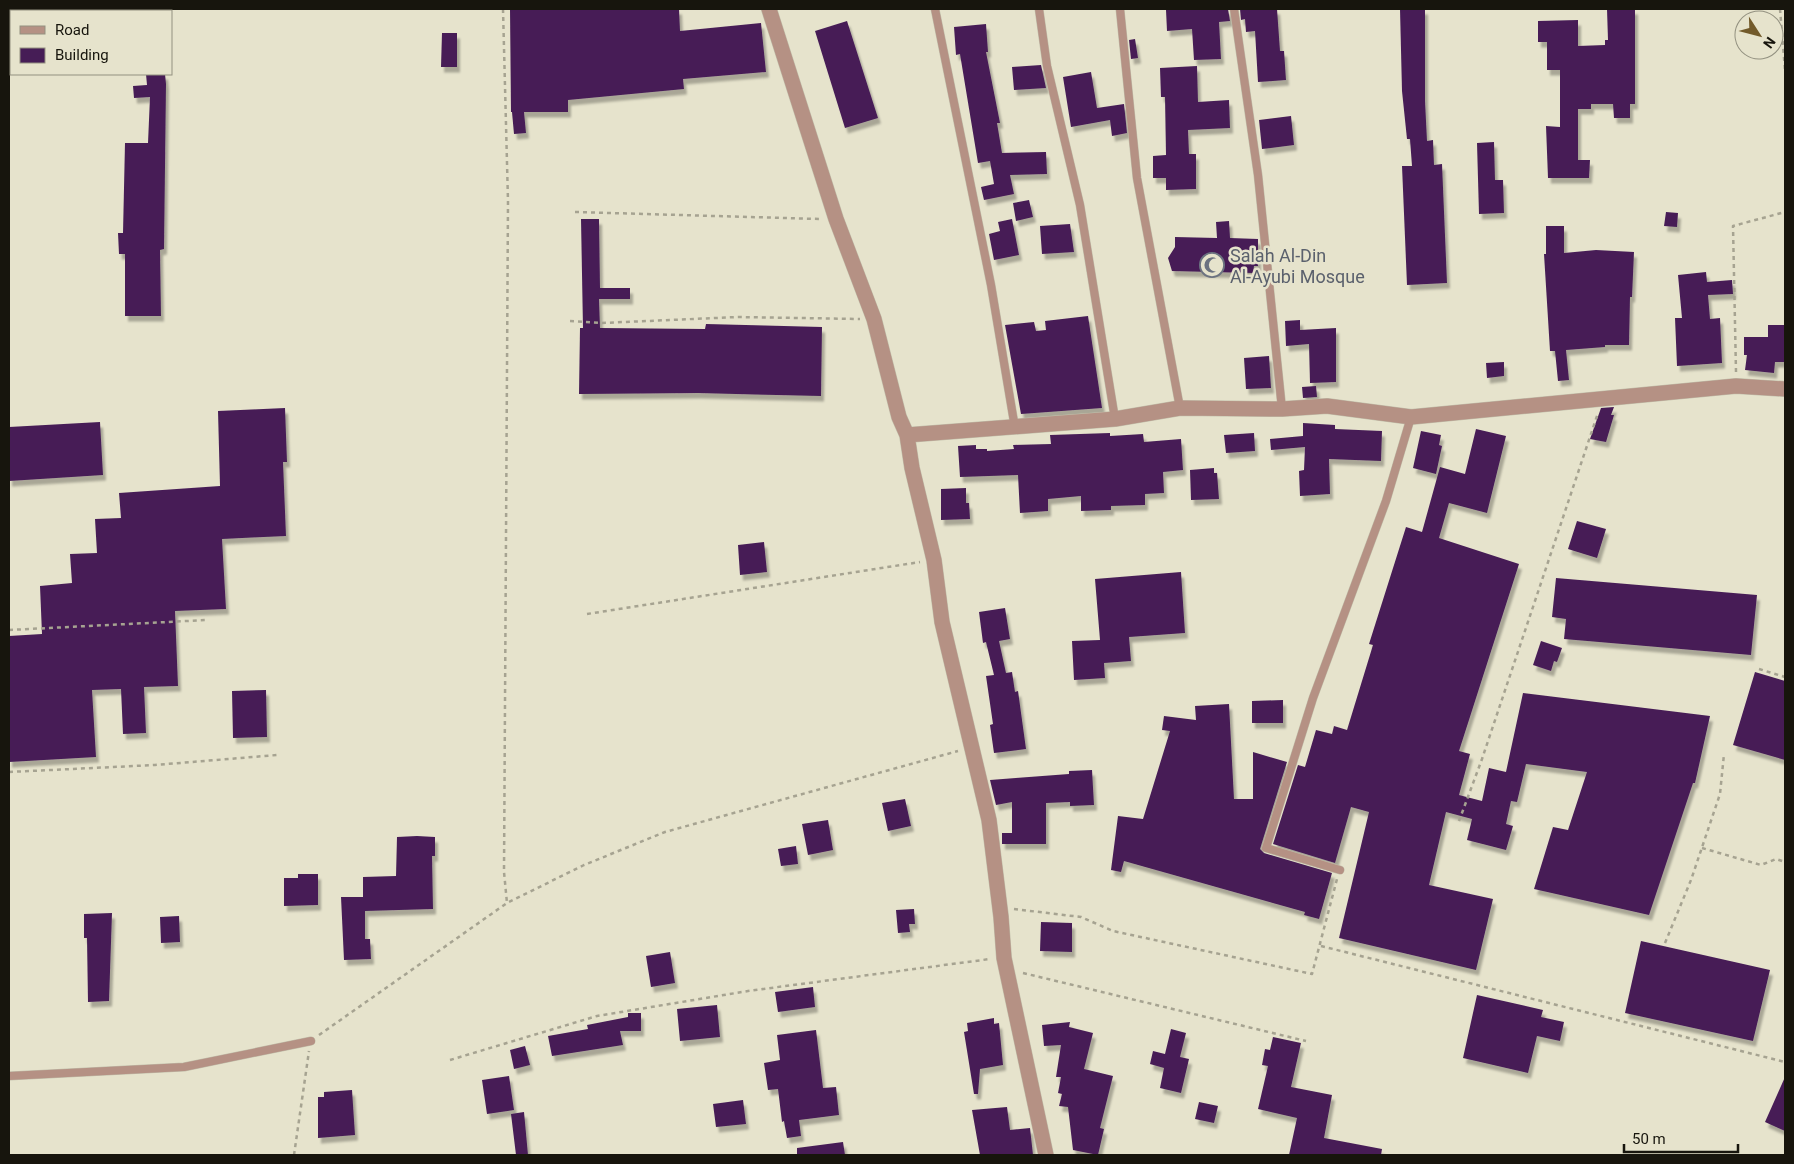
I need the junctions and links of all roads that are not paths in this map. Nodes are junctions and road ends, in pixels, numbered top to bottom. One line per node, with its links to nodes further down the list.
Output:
1 (769, 9): 12 (street)
2 (935, 9): 11 (lane)
3 (1039, 9): 10 (lane)
4 (1120, 9): 7 (lane)
5 (1234, 9): 8 (lane)
6 (1785, 389): 9 (street)
7 (1180, 408): 8 (street); 10 (street)
8 (1282, 409): 9 (street)
9 (1411, 417): 13 (lane)
10 (1115, 419): 11 (street)
11 (1015, 428): 12 (street)
12 (907, 435): 16 (street)
13 (1340, 870)
14 (311, 1041): 15 (lane)
15 (9, 1076)
16 (1046, 1155)

